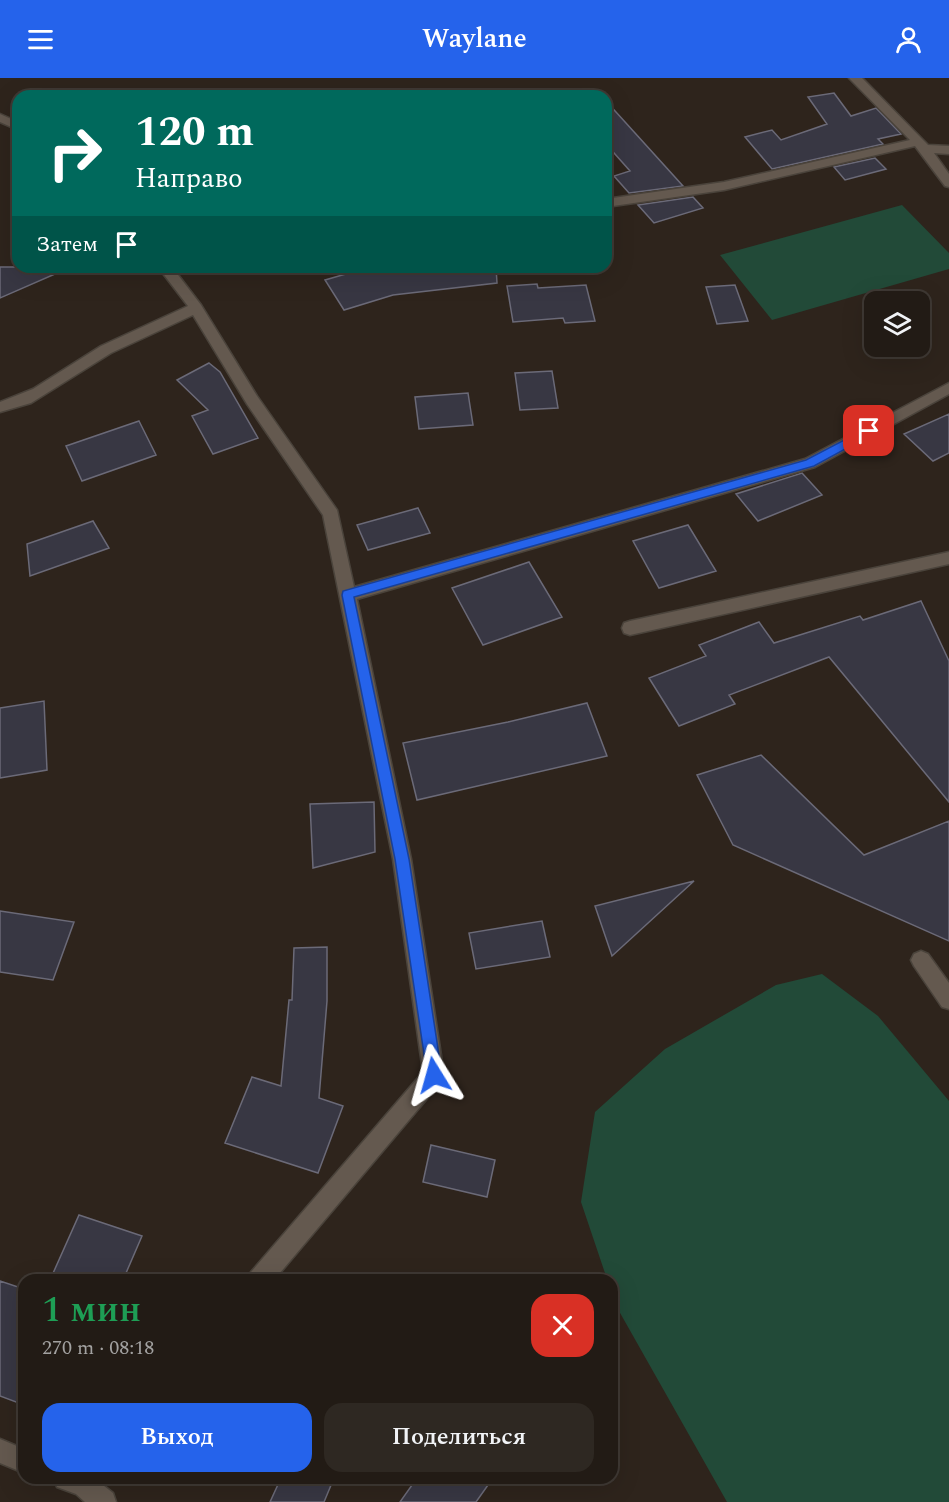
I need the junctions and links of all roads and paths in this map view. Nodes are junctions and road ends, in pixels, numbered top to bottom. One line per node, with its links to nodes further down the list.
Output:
1 (855, 78): 2 (street)
2 (921, 146): 3 (street); 4 (street); 5 (street)
3 (949, 150)
4 (949, 183)
5 (612, 202)
6 (170, 273): 7 (street)
7 (196, 308): 9 (street); 11 (street)
8 (949, 388): 11 (street)
9 (0, 407)
10 (949, 558): 12 (street)
11 (348, 595): 15 (street)
12 (630, 628)
13 (921, 960): 14 (street)
14 (949, 1000)
15 (264, 1274)
16 (0, 1451): 17 (street)
17 (18, 1458)
18 (84, 1484): 19 (street)
19 (104, 1502)

